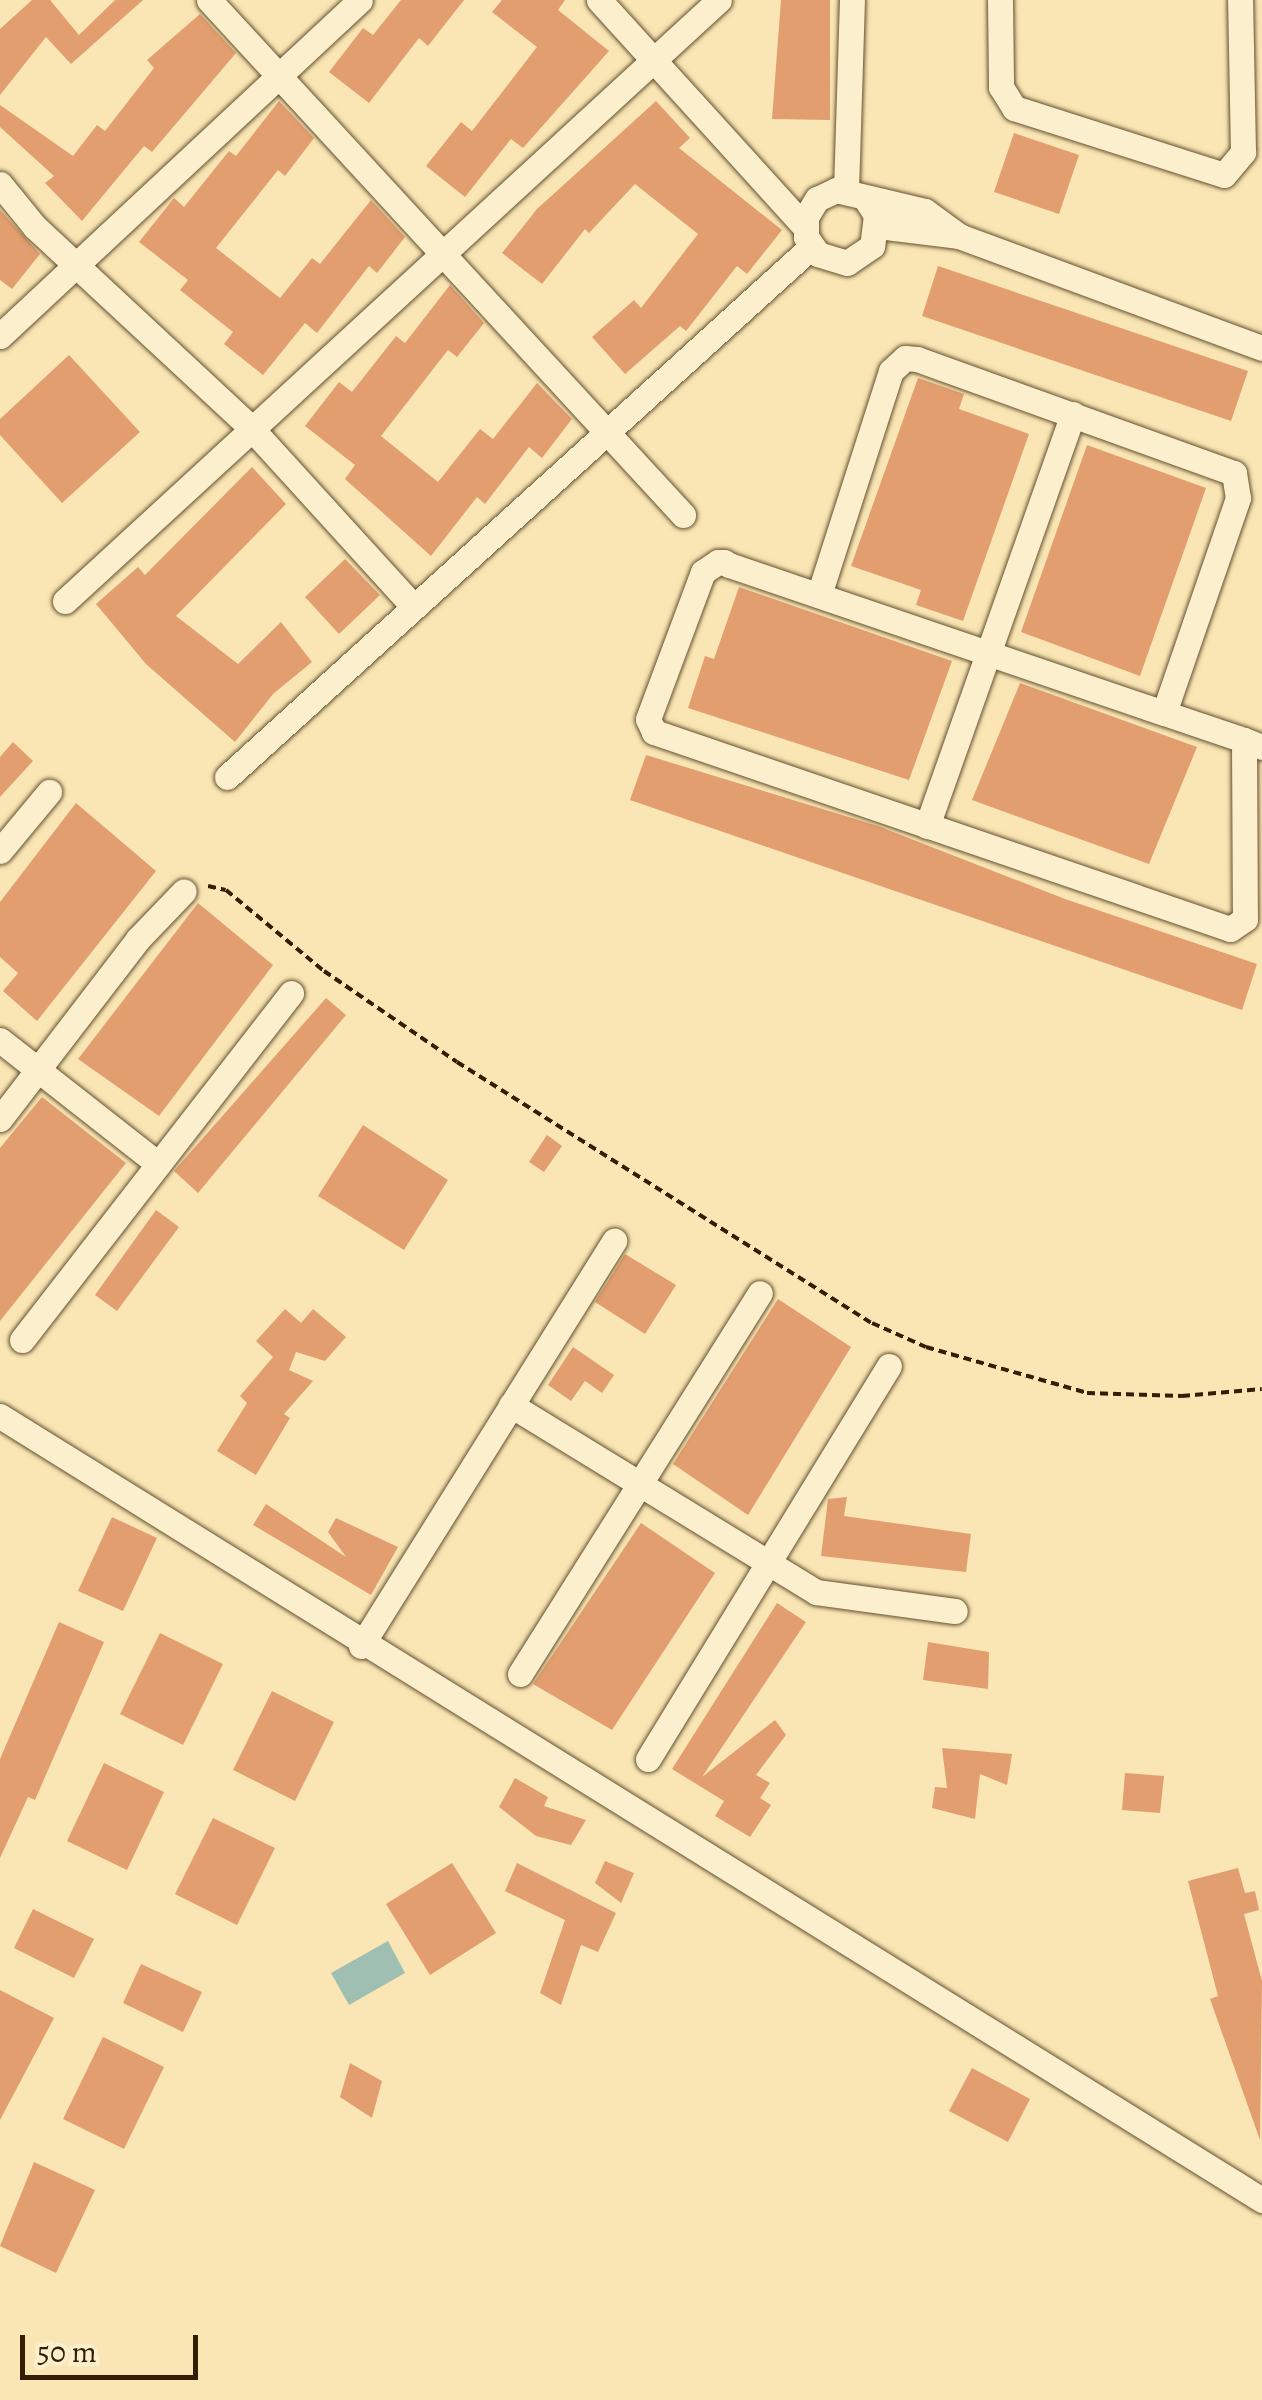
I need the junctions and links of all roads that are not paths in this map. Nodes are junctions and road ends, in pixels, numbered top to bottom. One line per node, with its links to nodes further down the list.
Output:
1 (209, 0): 9 (street)
2 (360, 0): 9 (street)
3 (599, 0): 8 (street)
4 (718, 0): 8 (street)
5 (852, 0): 11 (street)
6 (1000, 0): 7 (street)
7 (1240, 0)
8 (654, 60): 14 (street); 15 (street)
9 (278, 75): 15 (street); 16 (street)
10 (0, 184): 16 (street)
11 (856, 194): 12 (street); 13 (street); 14 (street)
12 (878, 226): 13 (street); 14 (street)
13 (959, 236): 18 (street)
14 (808, 237): 21 (street)
15 (443, 253): 20 (street); 21 (street)
16 (77, 262): 17 (street); 20 (street)
17 (0, 336)
18 (1262, 348)
19 (1074, 414): 23 (street); 26 (street); 27 (street)
20 (251, 428): 24 (street); 25 (street)
21 (607, 432): 22 (street); 25 (street)
22 (684, 515)
23 (819, 596): 26 (street); 31 (street)
24 (65, 601)
25 (414, 607): 29 (street)
26 (988, 653): 27 (street); 31 (street)
27 (1164, 713): 28 (street)
28 (1253, 744): 31 (street)
29 (226, 777)
30 (48, 792): 32 (street)
31 (926, 826)
32 (0, 851)
33 (184, 891): 36 (street)
34 (291, 993): 38 (street)
35 (0, 1040): 36 (street)
36 (38, 1070): 37 (street); 38 (street)
37 (0, 1120)
38 (158, 1164): 41 (street)
39 (614, 1241): 43 (street)
40 (760, 1292): 45 (street)
41 (22, 1340)
42 (889, 1366): 46 (street)
43 (512, 1405): 45 (street); 48 (street)
44 (0, 1416): 48 (street)
45 (640, 1484): 46 (street); 49 (street)
46 (768, 1564): 47 (street); 50 (street)
47 (955, 1612)
48 (362, 1646): 51 (street)
49 (520, 1674)
50 (648, 1759)
51 (1262, 2200)

